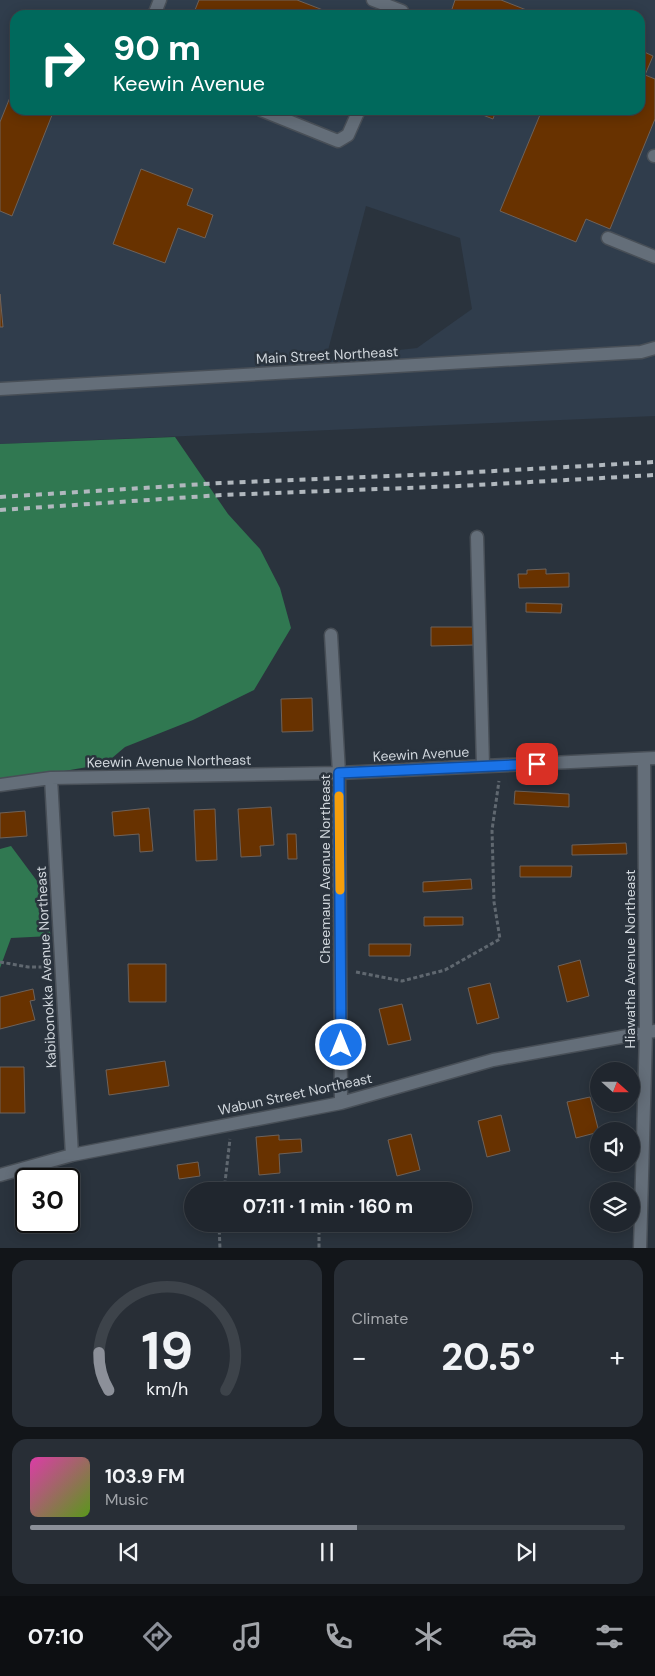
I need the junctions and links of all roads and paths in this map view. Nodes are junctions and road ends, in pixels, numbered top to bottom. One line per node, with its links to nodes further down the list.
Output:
1 (373, 0): 2 (street)
2 (403, 9)
3 (273, 115): 4 (street)
4 (356, 115)
5 (608, 238): 6 (street)
6 (655, 257)
7 (655, 348): 8 (street, Main Street Northeast)
8 (0, 389)
9 (477, 537): 13 (street)
10 (331, 635): 14 (street, Cheemaun Avenue Northeast)
11 (650, 759): 12 (street, Keewin Avenue); 20 (street, Hiawatha Avenue Northeast)
12 (501, 765): 13 (street, Keewin Avenue); 19 (path)
13 (483, 766): 14 (street, Keewin Avenue)
14 (339, 773): 15 (street, Keewin Avenue Northeast); 19 (street, Cheemaun Avenue Northeast)
15 (51, 778): 16 (street, Keewin Avenue Northeast); 18 (street, Kabibonokka Avenue Northeast)
16 (0, 785)
17 (0, 962): 18 (path)
18 (61, 966): 23 (street, Kabibonokka Avenue Northeast)
19 (340, 975): 21 (street, Cheemaun Avenue Northeast)
20 (651, 1032): 21 (street, Wabun Street Northeast); 30 (street, Hiawatha Avenue Northeast)
21 (341, 1103): 22 (street, Wabun Street Northeast)
22 (232, 1124): 23 (street, Wabun Street Northeast); 25 (path)
23 (72, 1154): 24 (street, Wabun Street Northeast)
24 (0, 1175)
25 (225, 1182)
26 (219, 1232): 28 (path)
27 (318, 1232): 29 (path)
28 (220, 1248)
29 (319, 1248)
30 (640, 1248)

